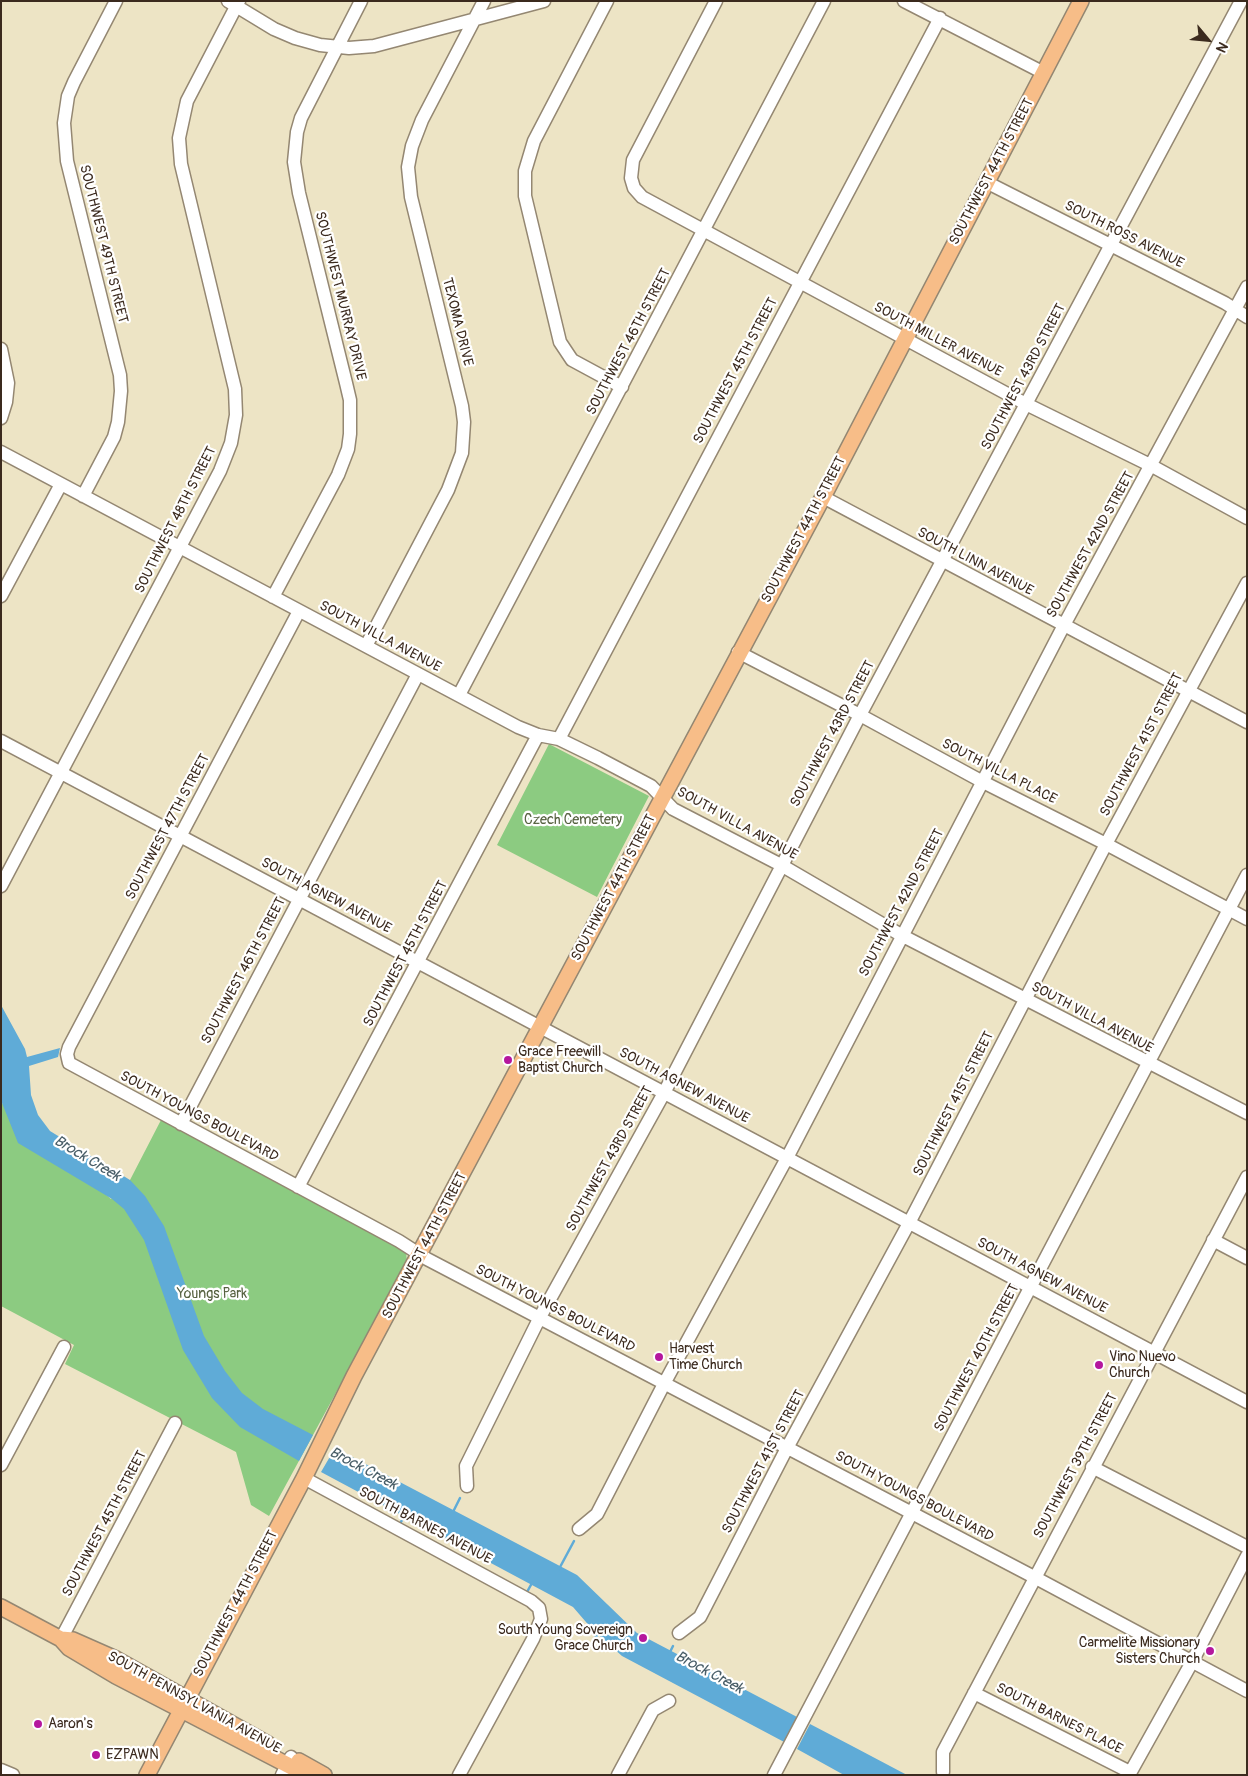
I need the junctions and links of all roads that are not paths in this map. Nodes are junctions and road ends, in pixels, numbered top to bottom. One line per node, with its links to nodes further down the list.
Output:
1 (116, 1): 31 (street, SOUTHWEST 49TH STREET)
2 (361, 1): 14 (street, SOUTHWEST MURRAY DRIVE)
3 (484, 1): 13 (street, TEXOMA DRIVE)
4 (544, 1): 13 (street)
5 (607, 1): 25 (street)
6 (716, 1): 17 (street, SOUTH MILLER AVENUE)
7 (824, 1): 17 (street, SOUTHWEST 46TH STREET)
8 (904, 1): 12 (street)
9 (1081, 1): 15 (main road, SOUTHWEST 44TH STREET)
10 (1241, 1): 18 (street, SOUTHWEST 43RD STREET)
11 (234, 3): 14 (street); 34 (street, SOUTHWEST 48TH STREET)
12 (940, 18): 15 (street); 19 (street, SOUTHWEST 45TH STREET)
13 (474, 19): 14 (street); 41 (street, TEXOMA DRIVE)
14 (337, 48): 38 (street, SOUTHWEST MURRAY DRIVE)
15 (1044, 73): 16 (main road, SOUTHWEST 44TH STREET)
16 (988, 183): 18 (street, SOUTH ROSS AVENUE); 23 (main road, SOUTHWEST 44TH STREET)
17 (704, 231): 19 (street, SOUTH MILLER AVENUE); 25 (street, SOUTHWEST 46TH STREET)
18 (1112, 246): 21 (street, SOUTH ROSS AVENUE); 26 (street, SOUTHWEST 43RD STREET)
19 (800, 282): 23 (street, SOUTH MILLER AVENUE); 49 (street, SOUTHWEST 45TH STREET)
20 (1247, 287): 21 (street, SOUTHWEST 42ND STREET)
21 (1235, 309): 22 (street, SOUTH ROSS AVENUE); 29 (street, SOUTHWEST 42ND STREET)
22 (1247, 316)
23 (905, 339): 26 (street, SOUTH MILLER AVENUE); 32 (main road, SOUTHWEST 44TH STREET)
24 (1, 349): 27 (street)
25 (622, 388): 45 (street, SOUTHWEST 46TH STREET)
26 (1026, 404): 29 (street, SOUTH MILLER AVENUE); 35 (street, SOUTHWEST 43RD STREET)
27 (1, 418)
28 (1, 452): 30 (street, SOUTH VILLA AVENUE)
29 (1152, 466): 33 (street, SOUTH MILLER AVENUE); 40 (street, SOUTHWEST 42ND STREET)
30 (61, 484): 31 (street, SOUTH VILLA AVENUE); 37 (street)
31 (83, 496): 34 (street, SOUTH VILLA AVENUE)
32 (823, 496): 35 (street, SOUTH LINN AVENUE); 42 (main road, SOUTHWEST 44TH STREET)
33 (1247, 518)
34 (180, 547): 38 (street, SOUTH VILLA AVENUE); 51 (street, SOUTHWEST 48TH STREET)
35 (942, 562): 40 (street, SOUTH LINN AVENUE); 46 (street, SOUTHWEST 43RD STREET)
36 (1247, 583): 44 (street, SOUTHWEST 41ST STREET)
37 (1, 596)
38 (273, 597): 39 (street, SOUTH VILLA AVENUE)
39 (299, 610): 41 (street, SOUTH VILLA AVENUE); 54 (street, SOUTHWEST 47TH STREET)
40 (1064, 626): 44 (street, SOUTH LINN AVENUE); 52 (street, SOUTHWEST 42ND STREET)
41 (366, 646): 43 (street, SOUTH VILLA AVENUE)
42 (738, 652): 46 (street, SOUTH VILLA PLACE); 53 (main road, SOUTHWEST 44TH STREET)
43 (418, 674): 45 (street, SOUTH VILLA AVENUE); 59 (street, SOUTHWEST 46TH STREET)
44 (1187, 691): 47 (street, SOUTH LINN AVENUE); 55 (street, SOUTHWEST 41ST STREET)
45 (459, 696): 48 (street, SOUTH VILLA AVENUE)
46 (860, 715): 52 (street, SOUTH VILLA PLACE); 56 (street, SOUTHWEST 43RD STREET)
47 (1247, 722)
48 (538, 735): 49 (street, SOUTH VILLA AVENUE); 63 (street, SOUTHWEST 45TH STREET)
49 (559, 739): 53 (street, SOUTH VILLA AVENUE)
50 (1, 740): 51 (street, SOUTH AGNEW AVENUE)
51 (61, 773): 54 (street, SOUTH AGNEW AVENUE); 58 (street, SOUTHWEST 48TH STREET)
52 (983, 782): 55 (street, SOUTH VILLA PLACE); 62 (street, SOUTHWEST 42ND STREET)
53 (662, 798): 56 (street, SOUTH VILLA AVENUE); 65 (main road, SOUTHWEST 44TH STREET)
54 (180, 836): 59 (street, SOUTH AGNEW AVENUE); 66 (street, SOUTHWEST 47TH STREET)
55 (1106, 844): 60 (street, SOUTH VILLA PLACE); 64 (street, SOUTHWEST 41ST STREET)
56 (781, 866): 62 (street, SOUTH VILLA AVENUE); 68 (street, SOUTHWEST 43RD STREET)
57 (1247, 875): 60 (street, SOUTHWEST 40TH STREET)
58 (1, 886)
59 (300, 898): 63 (street, SOUTH AGNEW AVENUE); 70 (street, SOUTHWEST 46TH STREET)
60 (1228, 910): 61 (street, SOUTH VILLA PLACE); 67 (street, SOUTHWEST 40TH STREET)
61 (1247, 919)
62 (901, 935): 64 (street, SOUTH VILLA AVENUE); 71 (street, SOUTHWEST 42ND STREET)
63 (419, 962): 65 (street, SOUTH AGNEW AVENUE); 73 (street, SOUTHWEST 45TH STREET)
64 (1025, 1000): 67 (street, SOUTH VILLA AVENUE); 74 (street, SOUTHWEST 41ST STREET)
65 (540, 1026): 68 (street, SOUTH AGNEW AVENUE); 76 (main road, SOUTHWEST 44TH STREET)
66 (67, 1059): 70 (street, SOUTH YOUNGS BOULEVARD)
67 (1148, 1064): 69 (street, SOUTH VILLA AVENUE); 78 (street, SOUTHWEST 40TH STREET)
68 (664, 1093): 71 (street, SOUTH AGNEW AVENUE); 79 (street, SOUTHWEST 43RD STREET)
69 (1247, 1113)
70 (181, 1124): 73 (street, SOUTH YOUNGS BOULEVARD)
71 (787, 1158): 74 (street, SOUTH AGNEW AVENUE); 82 (street, SOUTHWEST 42ND STREET)
72 (1247, 1177): 75 (street, SOUTHWEST 39TH STREET)
73 (298, 1187): 76 (street, SOUTH YOUNGS BOULEVARD)
74 (909, 1223): 78 (street, SOUTH AGNEW AVENUE); 85 (street, SOUTHWEST 41ST STREET)
75 (1213, 1240): 77 (street); 81 (street, SOUTHWEST 39TH STREET)
76 (420, 1255): 79 (street, SOUTH YOUNGS BOULEVARD); 88 (main road, SOUTHWEST 44TH STREET)
77 (1247, 1258)
78 (1031, 1288): 81 (street, SOUTH AGNEW AVENUE); 90 (street, SOUTHWEST 40TH STREET)
79 (540, 1317): 82 (street, SOUTH YOUNGS BOULEVARD); 89 (street, SOUTHWEST 43RD STREET)
80 (64, 1347): 86 (street)
81 (1155, 1353): 83 (street, SOUTH AGNEW AVENUE); 87 (street, SOUTHWEST 39TH STREET)
82 (665, 1382): 85 (street, SOUTH YOUNGS BOULEVARD); 91 (street, SOUTHWEST 42ND STREET)
83 (1247, 1402)
84 (175, 1423): 97 (street, SOUTHWEST 45TH STREET)
85 (787, 1448): 90 (street, SOUTH YOUNGS BOULEVARD); 96 (street, SOUTHWEST 41ST STREET)
86 (1, 1465)
87 (1092, 1467): 92 (street); 94 (street, SOUTHWEST 39TH STREET)
88 (304, 1478): 102 (main road, SOUTHWEST 44TH STREET); 109 (street, SOUTH BARNES AVENUE)
89 (466, 1486)
90 (912, 1514): 94 (street, SOUTH YOUNGS BOULEVARD); 111 (street, SOUTHWEST 40TH STREET)
91 (579, 1528)
92 (1247, 1547)
93 (1247, 1556): 98 (street)
94 (1034, 1577): 98 (street, SOUTH YOUNGS BOULEVARD); 100 (street, SOUTHWEST 39TH STREET)
95 (1, 1607): 97 (main road, SOUTH PENNSYLVANIA AVENUE)
96 (679, 1633)
97 (61, 1639): 102 (main road, SOUTH PENNSYLVANIA AVENUE)
98 (1192, 1662): 99 (street, SOUTH YOUNGS BOULEVARD); 105 (street)
99 (1247, 1691)
100 (974, 1693): 104 (street, SOUTHWEST 39TH STREET); 105 (street, SOUTH BARNES PLACE)
101 (669, 1701): 110 (street)
102 (184, 1704): 103 (main road, SOUTH PENNSYLVANIA AVENUE); 106 (main road, SOUTHWEST 44TH STREET)
103 (287, 1765): 107 (main road, SOUTH PENNSYLVANIA AVENUE); 108 (main road, SOUTH PENNSYLVANIA AVENUE)
104 (943, 1772)
105 (1129, 1773)
106 (147, 1775)
107 (307, 1775)
108 (324, 1775)
109 (459, 1775)
110 (618, 1775)
111 (774, 1775)

